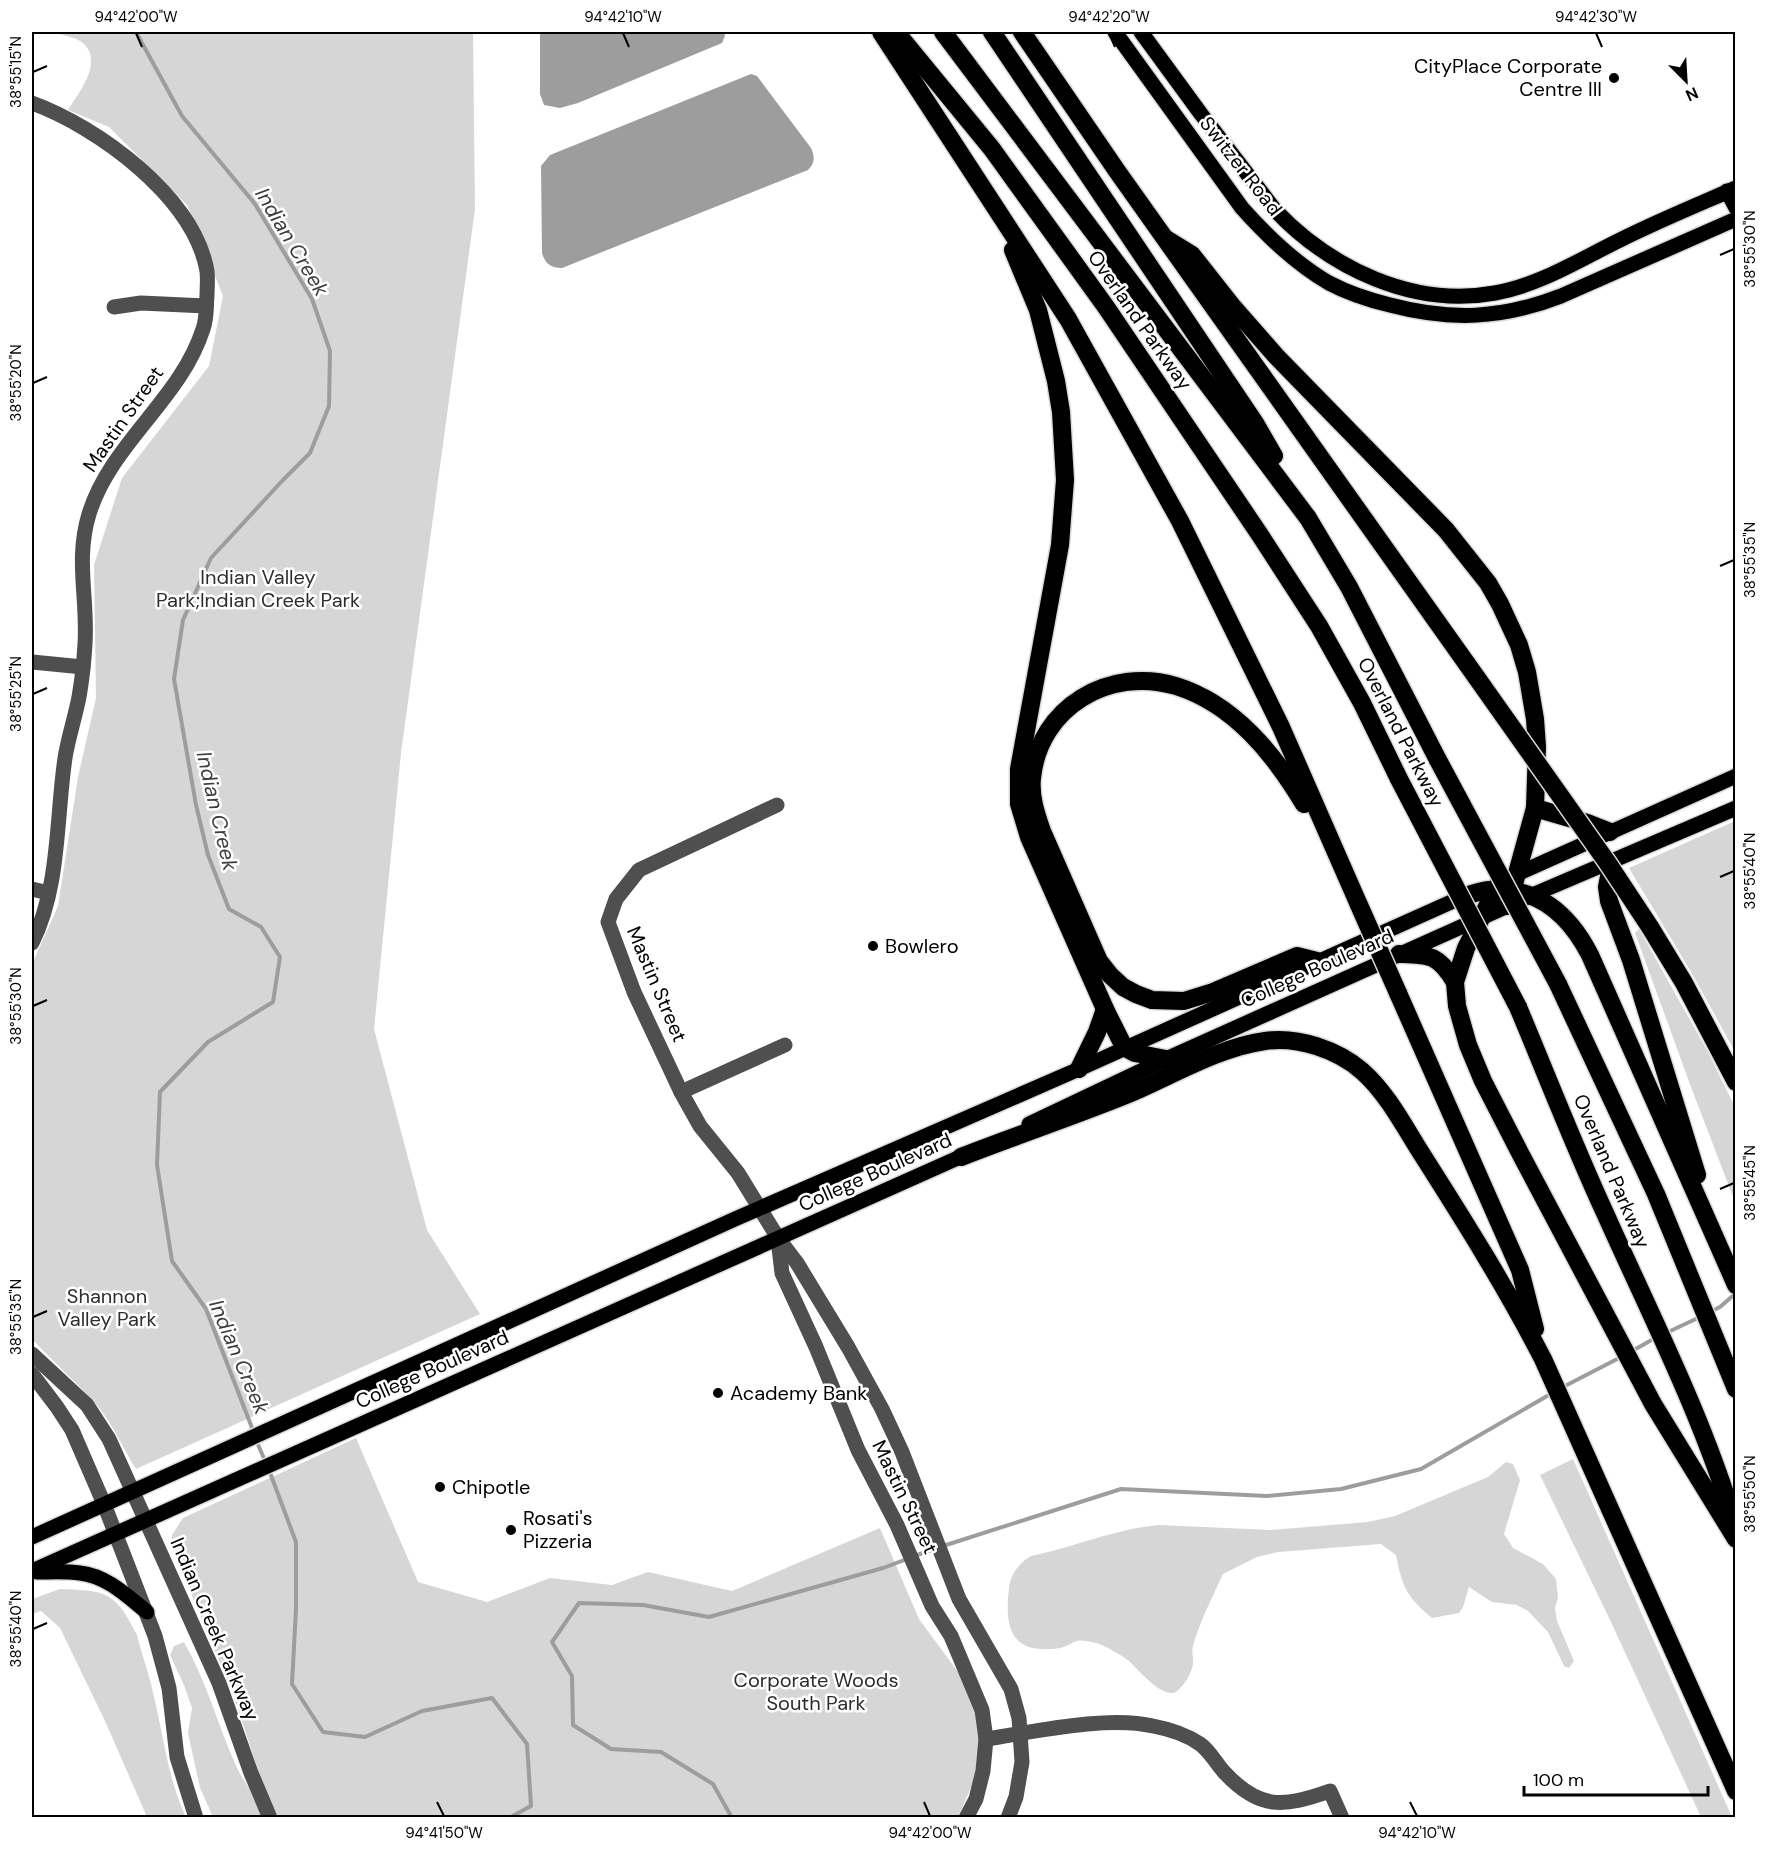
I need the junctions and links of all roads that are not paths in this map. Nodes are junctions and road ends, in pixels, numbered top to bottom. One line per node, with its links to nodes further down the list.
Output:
1 (881, 32): 13 (highway)
2 (896, 32): 59 (highway, Overland Parkway, bridge)
3 (943, 32): 20 (highway, Overland Parkway)
4 (992, 32): 20 (highway)
5 (1022, 32): 15 (highway)
6 (1115, 32): 10 (main road, Switzer Road)
7 (1141, 32): 9 (main road, Switzer Road)
8 (32, 103): 17 (street, Mastin Street)
9 (1201, 114): 10 (main road); 16 (main road, Switzer Road)
10 (1183, 126): 19 (main road, Switzer Road)
11 (1731, 189): 12 (main road); 16 (main road, Switzer Road)
12 (1736, 208)
13 (996, 209): 29 (highway); 40 (highway)
14 (1736, 219): 19 (main road, Switzer Road)
15 (1166, 239): 25 (highway); 45 (highway, bridge)
16 (1415, 291): 19 (main road)
17 (206, 306): 18 (street); 22 (street, Mastin Street)
18 (114, 307)
19 (1411, 311)
20 (1308, 518): 55 (highway, Overland Parkway, bridge)
21 (32, 662): 22 (street)
22 (83, 667): 32 (street, Mastin Street)
23 (1736, 776): 27 (main road)
24 (777, 805): 46 (street, Mastin Street)
25 (1535, 808): 27 (highway); 31 (highway)
26 (1736, 808): 28 (main road)
27 (1610, 832): 31 (main road)
28 (1612, 861): 33 (main road); 49 (highway)
29 (1341, 865): 38 (highway); 53 (highway, bridge)
30 (32, 889): 32 (street)
31 (1507, 889): 33 (highway); 34 (highway); 35 (highway)
32 (48, 893): 36 (street, Mastin Street)
33 (1530, 896): 49 (highway)
34 (1461, 897): 38 (main road, College Boulevard)
35 (1484, 917): 37 (main road, College Boulevard); 39 (highway)
36 (32, 944)
37 (1399, 954): 39 (highway); 43 (main road, College Boulevard)
38 (1317, 961): 42 (main road, College Boulevard)
39 (1455, 982): 62 (highway)
40 (1105, 1009): 42 (highway); 44 (highway)
41 (785, 1045): 46 (street)
42 (1124, 1047): 43 (highway); 44 (main road, College Boulevard)
43 (1166, 1059): 47 (main road, College Boulevard)
44 (1079, 1069): 48 (main road, College Boulevard)
45 (1736, 1082)
46 (681, 1092): 48 (street, Mastin Street)
47 (961, 1157): 50 (main road, College Boulevard); 53 (highway)
48 (759, 1208): 50 (street, Mastin Street); 56 (main road, College Boulevard)
49 (1710, 1223): 51 (highway)
50 (778, 1238): 58 (main road, College Boulevard); 65 (street, Mastin Street); 66 (street, Mastin Street)
51 (1736, 1285)
52 (32, 1354): 56 (street, Indian Creek Parkway)
53 (1543, 1359): 67 (highway)
54 (32, 1374): 57 (street)
55 (1736, 1389)
56 (132, 1491): 57 (main road, College Boulevard); 58 (street, Indian Creek Parkway)
57 (104, 1504): 60 (street); 61 (main road, College Boulevard)
58 (146, 1521): 60 (main road, College Boulevard); 69 (street, Indian Creek Parkway)
59 (1736, 1527)
60 (116, 1534): 63 (main road, College Boulevard); 64 (street)
61 (32, 1537)
62 (1736, 1539)
63 (32, 1572): 64 (main road)
64 (147, 1612): 68 (street)
65 (1021, 1734): 66 (street); 71 (street, Mastin Street); 72 (street)
66 (986, 1739): 70 (street, Mastin Street)
67 (1736, 1791)
68 (196, 1818)
69 (270, 1818)
70 (966, 1818)
71 (1008, 1818)
72 (1342, 1818)

